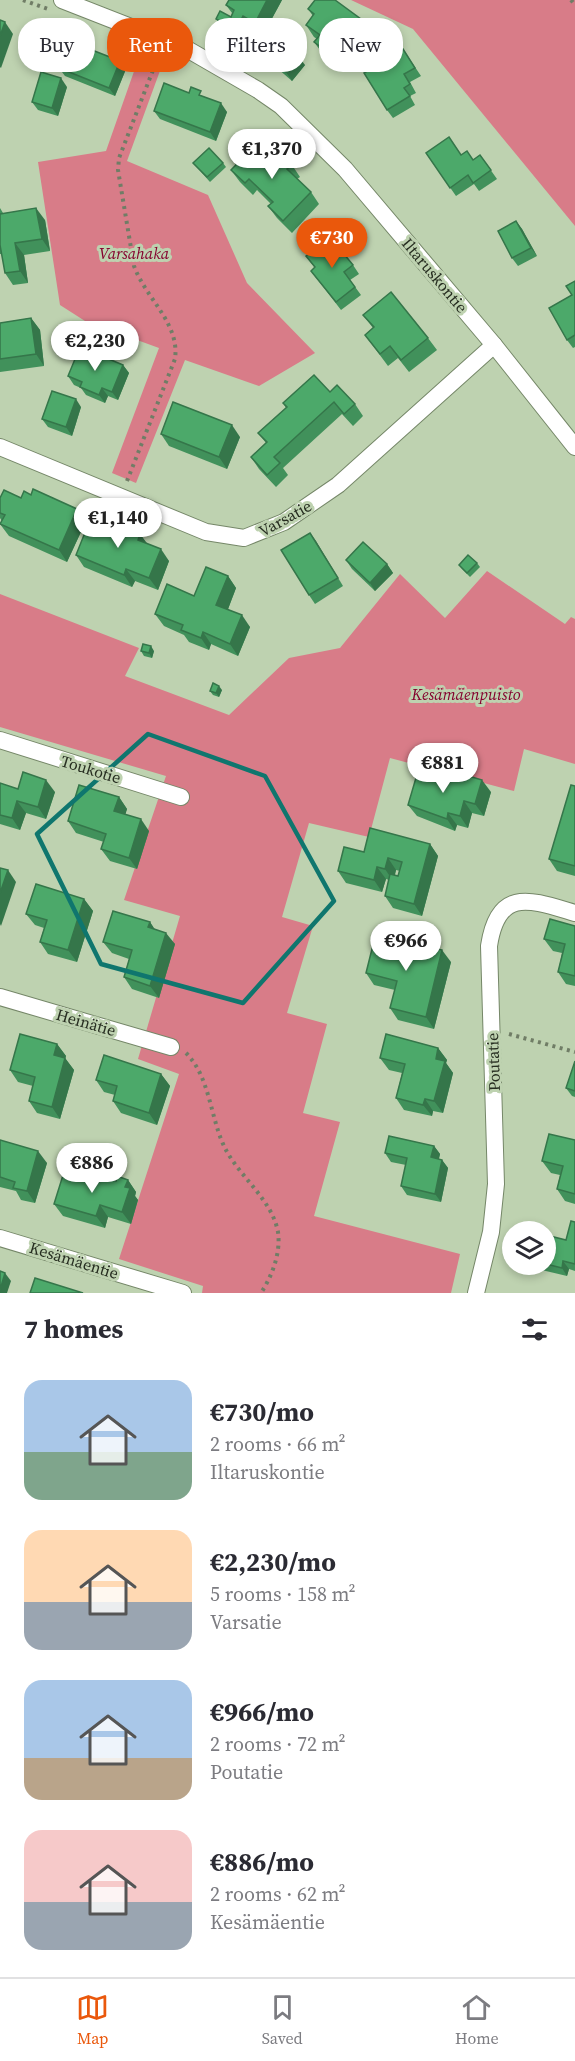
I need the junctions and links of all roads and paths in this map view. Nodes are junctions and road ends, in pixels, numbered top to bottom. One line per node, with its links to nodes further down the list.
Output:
1 (23, 0): 4 (path)
2 (571, 0): 3 (path)
3 (575, 5)
4 (58, 6): 6 (street, Iltaruskontie)
5 (152, 72): 9 (path)
6 (494, 345): 8 (street, Iltaruskontie); 9 (street, Varsatie)
7 (0, 447): 9 (street, Varsatie)
8 (575, 447)
9 (121, 496)
10 (0, 740): 11 (street, Toukotie)
11 (181, 797)
12 (575, 913): 14 (street, Poutatie)
13 (0, 998): 15 (street, Heinätie)
14 (492, 1029): 16 (path); 20 (street, Poutatie)
15 (171, 1047): 19 (path)
16 (575, 1052)
17 (0, 1238): 18 (street, Kesämäentie)
18 (183, 1293)
19 (261, 1293)
20 (476, 1293)

